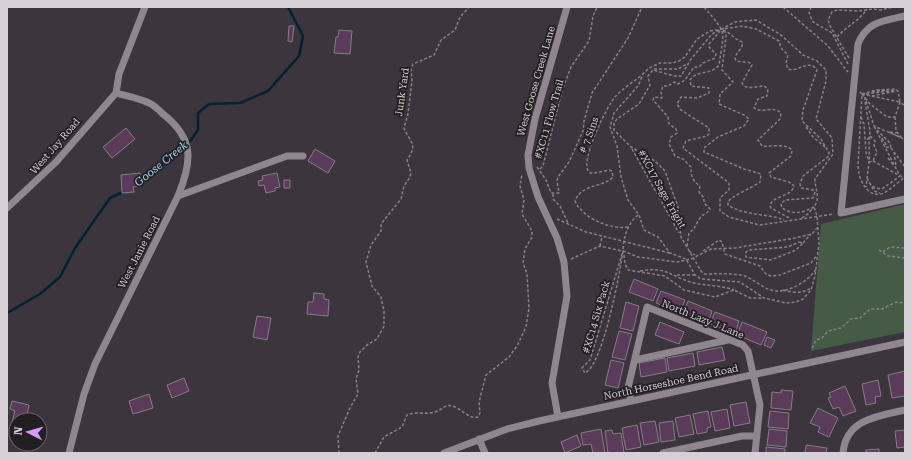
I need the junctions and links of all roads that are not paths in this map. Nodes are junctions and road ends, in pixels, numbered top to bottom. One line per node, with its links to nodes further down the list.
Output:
1 (145, 7): 4 (street)
2 (567, 7): 15 (street, West Goose Creek Lane)
3 (905, 16): 7 (street)
4 (116, 94): 6 (street, West Janie Road); 8 (street, West Jay Road)
5 (303, 156): 6 (street)
6 (178, 196): 18 (street, West Janie Road)
7 (905, 199)
8 (7, 208)
9 (728, 340): 11 (street); 11 (street, North Lazy J Lane); 12 (street, North Lazy J Lane)
10 (905, 342): 12 (street, North Horseshoe Bend Road)
11 (635, 360): 13 (street)
12 (754, 375): 13 (street, North Horseshoe Bend Road); 16 (street, North Lazy J Lane)
13 (630, 401): 15 (street, North Horseshoe Bend Road)
14 (905, 410): 23 (street)
15 (558, 417): 17 (street, North Horseshoe Bend Road)
16 (757, 436): 21 (street); 22 (street, North Lazy J Lane)
17 (479, 439): 19 (street, North Horseshoe Bend Road); 20 (street)
18 (69, 453)
19 (444, 453)
20 (485, 453)
21 (663, 453)
22 (755, 453)
23 (843, 453)

